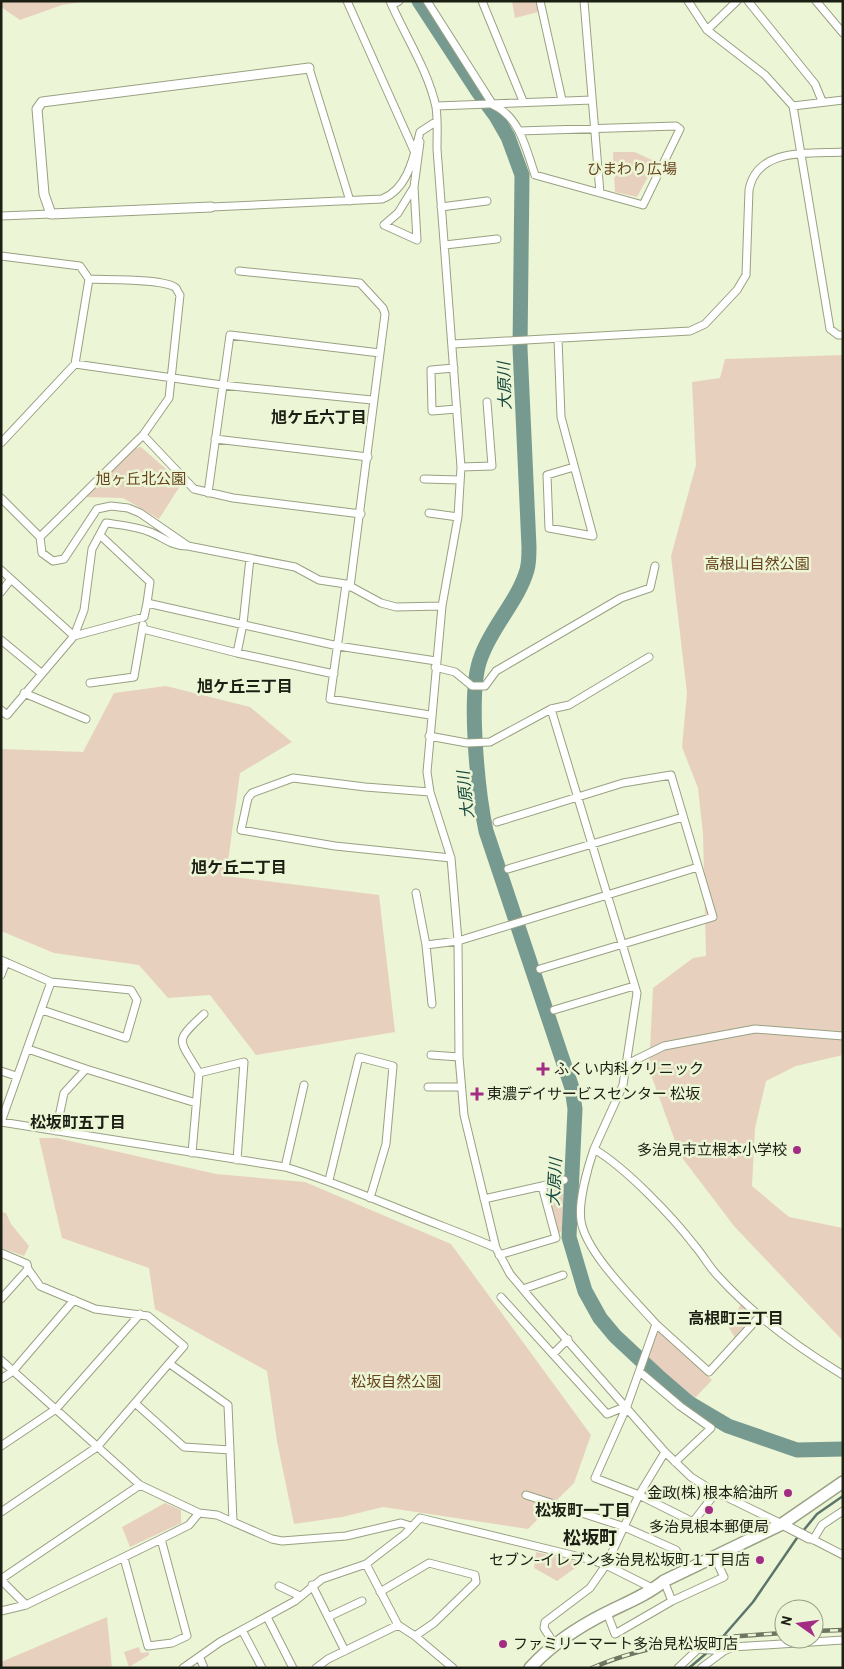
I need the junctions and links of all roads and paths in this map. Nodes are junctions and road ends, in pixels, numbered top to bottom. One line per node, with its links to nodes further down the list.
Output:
1 (347, 1): 28 (street)
2 (399, 1): 11 (street)
3 (427, 1): 20 (street)
4 (482, 1): 18 (street)
5 (540, 1): 15 (street)
6 (584, 1): 16 (street)
7 (688, 1): 12 (street)
8 (737, 1): 12 (street)
9 (748, 1): 19 (street)
10 (816, 1): 13 (street)
11 (391, 3): 21 (street)
12 (707, 30): 22 (street)
13 (843, 33)
14 (309, 68): 33 (street); 36 (street)
15 (562, 100): 16 (street); 18 (street)
16 (592, 100): 24 (street)
17 (843, 100): 19 (street)
18 (523, 101): 20 (street)
19 (822, 101): 22 (street)
20 (493, 105): 21 (street); 25 (street)
21 (436, 106): 23 (street)
22 (792, 106): 29 (street)
23 (437, 121): 26 (street); 35 (street)
24 (595, 129): 25 (street); 31 (street); 31 (street)
25 (519, 131): 31 (street)
26 (420, 132): 28 (street); 30 (street)
27 (843, 152): 29 (street)
28 (415, 153): 33 (street)
29 (800, 154): 43 (street); 44 (street)
30 (414, 188): 30 (street)
31 (600, 192)
32 (487, 200): 35 (street)
33 (350, 201): 34 (street)
34 (211, 207): 36 (street)
35 (441, 207): 39 (street)
36 (51, 214): 37 (street)
37 (1, 216)
38 (497, 239): 39 (street)
39 (444, 245): 45 (street)
40 (1, 256): 42 (street)
41 (238, 271): 46 (street)
42 (89, 279): 47 (street); 49 (street)
43 (843, 335)
44 (558, 339): 45 (street); 59 (street)
45 (453, 344): 48 (street)
46 (380, 353): 50 (street); 51 (street)
47 (75, 364): 49 (street); 56 (street)
48 (454, 368): 53 (street); 53 (street)
49 (172, 378): 50 (street); 54 (street)
50 (222, 385): 51 (street); 55 (street)
51 (372, 400): 57 (street)
52 (487, 402): 58 (street)
53 (457, 409): 58 (street)
54 (143, 435): 62 (street); 68 (street)
55 (216, 439): 57 (street); 62 (street)
56 (1, 444)
57 (368, 457): 64 (street)
58 (461, 467): 61 (street)
59 (574, 467): 59 (street)
60 (424, 479): 61 (street)
61 (460, 480): 66 (street)
62 (208, 494): 64 (street)
63 (1, 498): 68 (street)
64 (361, 514): 74 (street)
65 (429, 514): 66 (street)
66 (458, 517): 77 (street)
67 (101, 536): 69 (street); 76 (street); 81 (street)
68 (40, 537): 69 (street)
69 (188, 546): 70 (street)
70 (250, 558): 74 (street); 79 (street)
71 (654, 566): 86 (street)
72 (1, 570): 73 (street)
73 (12, 579): 75 (street); 81 (street)
74 (348, 586): 77 (street); 83 (street)
75 (1, 592)
76 (147, 603): 78 (street); 79 (street)
77 (442, 606): 86 (street)
78 (144, 617): 80 (street); 81 (street)
79 (243, 624): 83 (street); 84 (street)
80 (143, 629): 84 (street); 89 (street)
81 (74, 636): 87 (street)
82 (1, 640): 87 (street)
83 (338, 646): 86 (street); 88 (street)
84 (237, 653): 88 (street)
85 (649, 657): 91 (street)
86 (436, 664): 93 (street)
87 (41, 673): 90 (street)
88 (334, 674): 93 (street)
89 (90, 683)
90 (24, 693): 92 (street); 94 (street)
91 (551, 709): 95 (street); 97 (street)
92 (1, 710)
93 (430, 715): 95 (street)
94 (86, 719)
95 (429, 736): 96 (street)
96 (430, 792): 101 (street); 101 (street)
97 (578, 797): 98 (street); 99 (street); 100 (street)
98 (683, 817): 100 (street); 102 (street)
99 (497, 822)
100 (592, 844): 103 (street); 105 (street)
101 (450, 858): 106 (street)
102 (698, 867): 105 (street); 108 (street)
103 (508, 869)
104 (416, 893): 107 (street)
105 (606, 895): 106 (street); 108 (street)
106 (458, 941): 107 (street); 121 (street)
107 (426, 945): 114 (street)
108 (622, 945): 110 (street); 113 (street)
109 (4, 961): 111 (street); 112 (street)
110 (540, 969)
111 (1, 974)
112 (51, 982): 115 (street); 115 (street)
113 (634, 986): 116 (street); 122 (street)
114 (432, 1004)
115 (42, 1010): 119 (street)
116 (554, 1010)
117 (204, 1014): 125 (street)
118 (843, 1036): 122 (street)
119 (28, 1049): 123 (street); 126 (street)
120 (431, 1055): 121 (street)
121 (459, 1056): 129 (street)
122 (625, 1065): 133 (street)
123 (86, 1069): 130 (street); 132 (street)
124 (1, 1071): 126 (street)
125 (199, 1073): 130 (street); 135 (street)
126 (16, 1076): 131 (street)
127 (304, 1085): 136 (street)
128 (428, 1087): 129 (street)
129 (461, 1087): 141 (street)
130 (196, 1103): 134 (street)
131 (1, 1122): 132 (street)
132 (56, 1130): 134 (street)
133 (594, 1149): 151 (street); 152 (street)
134 (192, 1153): 135 (street)
135 (237, 1160): 136 (street)
136 (284, 1167): 137 (street)
137 (328, 1180): 140 (street); 140 (street)
138 (564, 1180): 139 (street)
139 (542, 1186): 141 (street); 142 (street)
140 (370, 1198): 142 (street)
141 (484, 1199): 142 (street)
142 (497, 1251): 146 (street)
143 (1, 1252): 144 (street)
144 (28, 1269): 148 (street); 149 (street)
145 (563, 1275): 146 (street)
146 (523, 1289): 153 (street)
147 (501, 1297): 154 (street)
148 (1, 1299)
149 (74, 1300): 150 (street); 157 (street)
150 (140, 1314): 156 (street); 163 (street)
151 (760, 1316): 152 (street); 159 (street)
152 (656, 1324): 158 (street)
153 (568, 1339): 154 (street); 162 (street)
154 (553, 1354): 162 (street)
155 (1, 1360): 157 (street)
156 (170, 1364): 161 (street); 166 (street)
157 (13, 1371): 160 (street); 163 (street)
158 (640, 1372): 162 (street); 168 (street)
159 (843, 1375)
160 (1, 1379)
161 (135, 1403): 165 (street); 166 (street)
162 (627, 1406): 167 (street); 173 (street)
163 (56, 1409): 164 (street); 165 (street)
164 (1, 1446)
165 (97, 1447): 170 (street); 175 (street)
166 (230, 1450): 177 (street)
167 (665, 1452): 168 (street); 173 (street)
168 (676, 1462): 171 (street)
169 (843, 1482): 178 (main road)
170 (140, 1484): 176 (street); 189 (street)
171 (717, 1491): 173 (street); 178 (street)
172 (526, 1495): 180 (street)
173 (639, 1496): 180 (street)
174 (843, 1511): 181 (street)
175 (1, 1512)
176 (199, 1513): 177 (street); 182 (street)
177 (233, 1521): 179 (street)
178 (782, 1524): 181 (street); 184 (main road)
179 (412, 1526): 186 (street); 187 (street)
180 (622, 1526): 187 (street); 188 (street)
181 (811, 1539): 183 (street)
182 (161, 1540): 185 (street); 185 (street)
183 (843, 1555)
184 (714, 1556): 188 (main road); 197 (street)
185 (124, 1558): 198 (street)
186 (366, 1564): 191 (street); 194 (street)
187 (606, 1565): 193 (street); 207 (street)
188 (687, 1569): 190 (main road)
189 (1, 1580): 198 (street)
190 (664, 1581): 193 (main road); 197 (street)
191 (312, 1585): 195 (street); 202 (street)
192 (278, 1586): 195 (street)
193 (654, 1589): 200 (main road)
194 (380, 1592): 203 (street); 205 (street)
195 (300, 1596): 201 (street)
196 (362, 1600): 202 (street)
197 (672, 1601): 200 (street)
198 (26, 1605): 199 (street)
199 (1, 1611)
200 (607, 1613): 207 (main road)
201 (267, 1617): 204 (street); 214 (street)
202 (328, 1618): 208 (street)
203 (398, 1625): 205 (street); 208 (street)
204 (242, 1630): 210 (street); 213 (street)
205 (415, 1636): 216 (street)
206 (843, 1640): 209 (street)
207 (555, 1645): 217 (main road)
208 (345, 1651): 215 (street)
209 (724, 1651): 218 (street); 219 (street)
210 (200, 1658): 211 (street); 212 (street)
211 (183, 1668)
212 (204, 1668)
213 (262, 1668)
214 (293, 1668)
215 (316, 1668)
216 (453, 1668)
217 (530, 1668)
218 (678, 1668)
219 (701, 1668)

